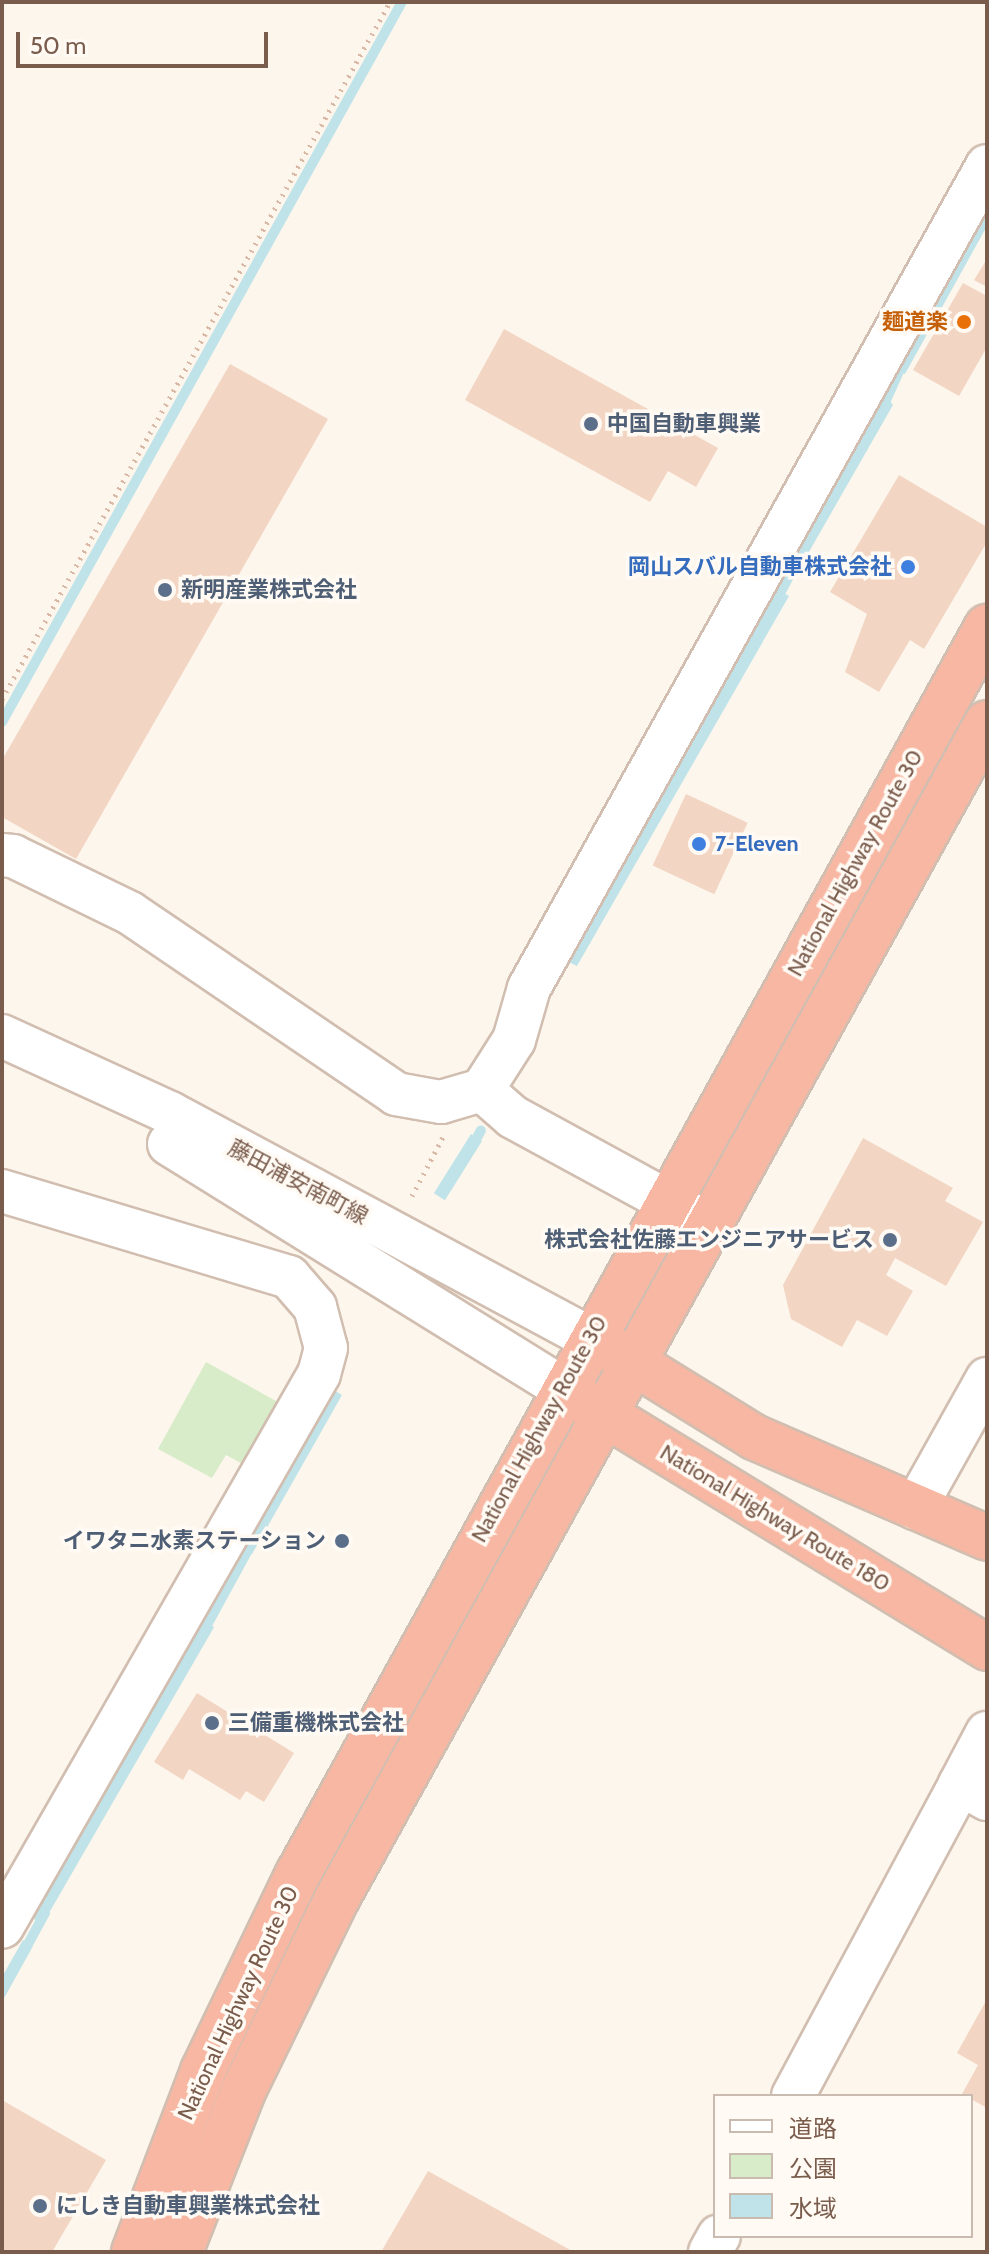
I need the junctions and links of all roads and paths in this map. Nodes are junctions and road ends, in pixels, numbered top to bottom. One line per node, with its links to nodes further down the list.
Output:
1 (390, 2): 4 (path)
2 (987, 166): 11 (street)
3 (987, 627): 14 (highway, National Highway Route 30)
4 (2, 699)
5 (987, 723): 15 (highway, National Highway Route 30)
6 (2, 855): 11 (street)
7 (2, 1004): 10 (street)
8 (2, 1036): 10 (street, 藤田浦安南町線)
9 (2, 1054): 19 (street, 藤田浦安南町線)
10 (63, 1061): 16 (street, 藤田浦安南町線)
11 (472, 1095): 13 (path); 14 (street)
12 (2, 1191): 26 (street)
13 (412, 1196)
14 (666, 1200): 15 (street); 16 (highway, National Highway Route 30)
15 (712, 1225): 17 (highway, National Highway Route 30)
16 (590, 1338): 17 (highway); 19 (highway, National Highway Route 30)
17 (636, 1362): 20 (highway, National Highway Route 30); 21 (highway)
18 (987, 1379): 21 (street)
19 (562, 1388): 20 (highway, National Highway Route 180); 28 (highway, National Highway Route 30)
20 (606, 1416): 23 (highway, National Highway Route 180); 29 (highway, National Highway Route 30)
21 (915, 1508): 22 (highway)
22 (987, 1538)
23 (987, 1648)
24 (987, 1733): 25 (street)
25 (973, 1791): 27 (street)
26 (2, 1927)
27 (794, 2094)
28 (134, 2252)
29 (180, 2252)

